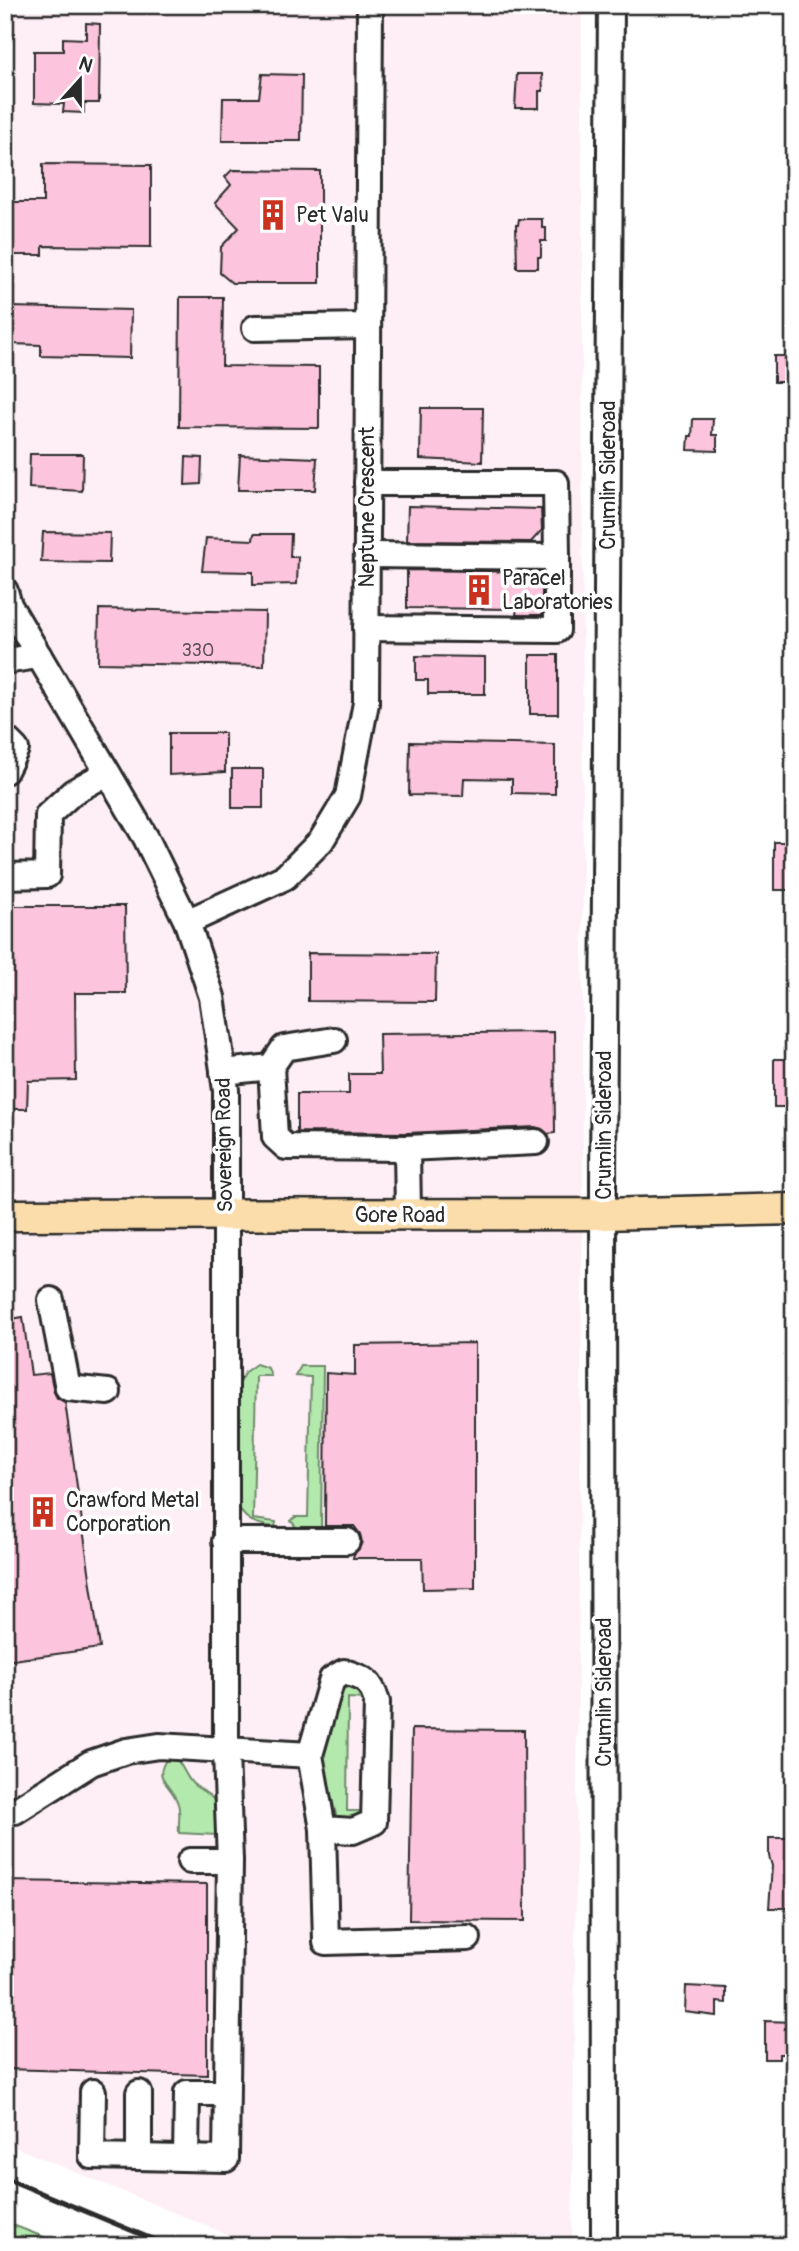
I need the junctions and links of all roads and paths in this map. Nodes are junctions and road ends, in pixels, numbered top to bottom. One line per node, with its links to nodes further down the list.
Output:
1 (370, 5): 3 (street, Neptune Crescent)
2 (611, 5): 24 (street, Crumlin Sideroad)
3 (368, 326): 4 (street); 5 (street, Neptune Crescent)
4 (255, 328)
5 (367, 483): 6 (street, Neptune Crescent); 7 (street)
6 (367, 555): 7 (street); 9 (street, Neptune Crescent)
7 (557, 557): 9 (street)
8 (5, 592): 10 (street, Sovereign Road)
9 (366, 628): 16 (street, Neptune Crescent)
10 (38, 656): 11 (street); 14 (street, Sovereign Road)
11 (5, 661)
12 (5, 738): 13 (street)
13 (5, 771)
14 (107, 773): 15 (street); 16 (street, Sovereign Road)
15 (5, 876)
16 (187, 922): 19 (street, Sovereign Road)
17 (334, 1040): 18 (street)
18 (271, 1067): 19 (street); 21 (street)
19 (223, 1072): 26 (street, Sovereign Road)
20 (536, 1142): 21 (street)
21 (407, 1147): 23 (street)
22 (794, 1209): 24 (main road, Gore Road)
23 (408, 1214): 24 (main road, Gore Road); 26 (main road, Gore Road)
24 (604, 1214): 43 (street, Crumlin Sideroad)
25 (5, 1215): 26 (main road, Gore Road)
26 (225, 1215): 29 (street, Sovereign Road)
27 (51, 1300): 28 (street)
28 (108, 1392)
29 (225, 1541): 30 (street); 31 (street, Sovereign Road)
30 (347, 1541)
31 (226, 1752): 32 (street); 33 (street); 36 (street, Sovereign Road)
32 (310, 1755): 34 (street); 34 (street)
33 (15, 1811)
34 (323, 1829): 37 (street)
35 (190, 1861): 36 (street)
36 (230, 1861): 40 (street, Sovereign Road)
37 (468, 1938)
38 (93, 2092): 41 (street)
39 (139, 2093): 41 (street)
40 (226, 2093): 42 (street); 42 (street, Sovereign Road)
41 (139, 2157): 42 (street)
42 (186, 2158)
43 (604, 2246)

